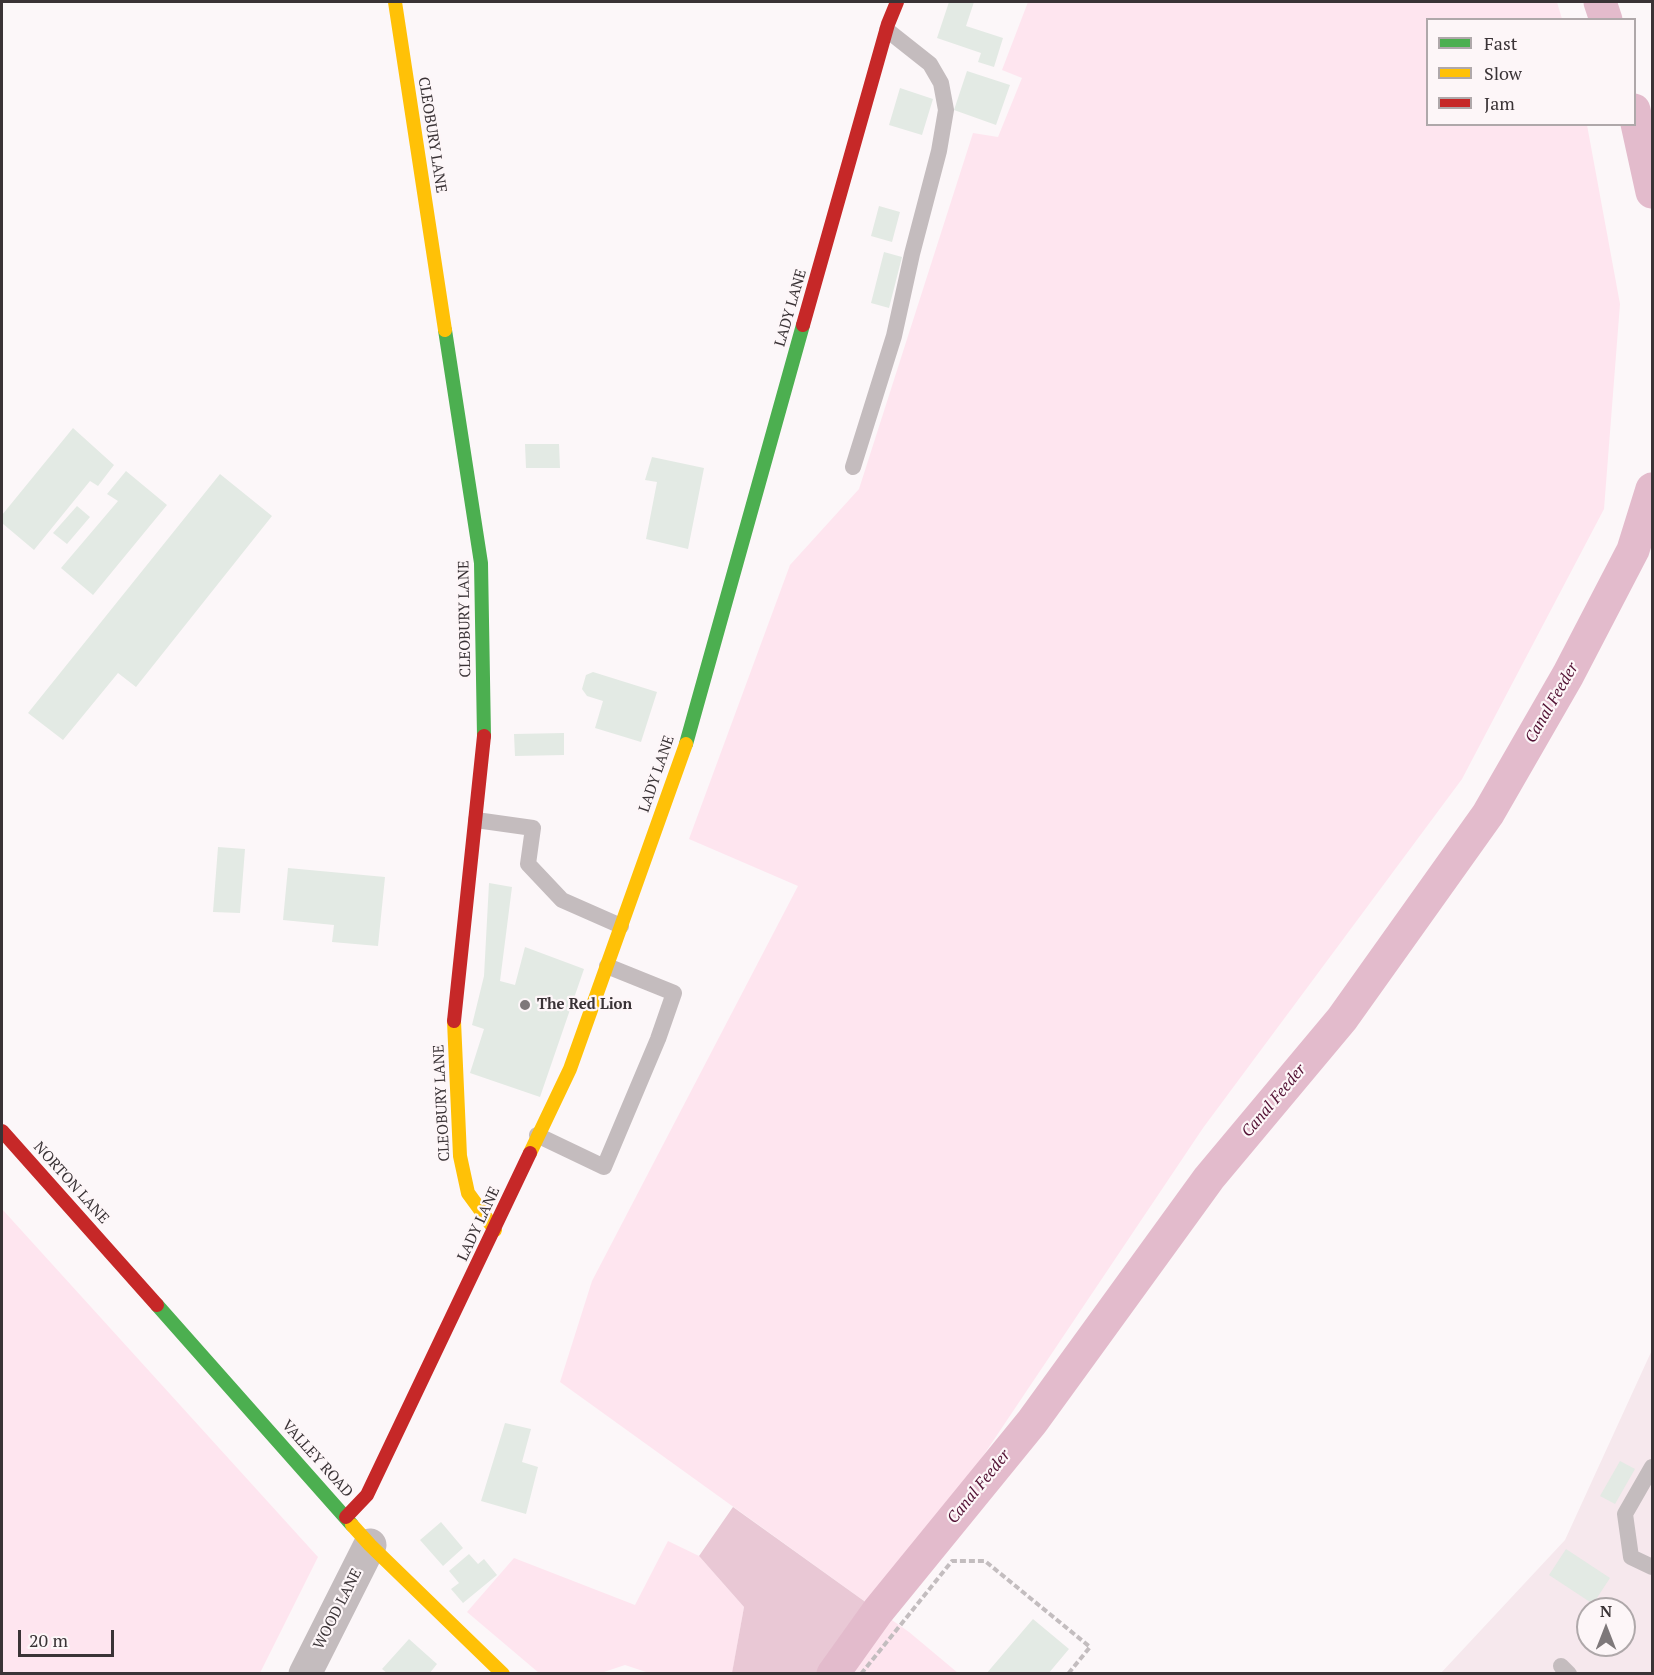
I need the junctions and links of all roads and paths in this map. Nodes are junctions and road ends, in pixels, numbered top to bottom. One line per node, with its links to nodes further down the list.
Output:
1 (395, 2): 5 (street, CLEOBURY LANE)
2 (897, 2): 3 (street, LADY LANE)
3 (887, 30): 4 (lane); 6 (street, LADY LANE)
4 (853, 467)
5 (476, 820): 6 (lane); 10 (street, CLEOBURY LANE)
6 (621, 926): 7 (street, LADY LANE)
7 (607, 966): 9 (street, LADY LANE); 9 (lane)
8 (2, 1131): 11 (street, NORTON LANE)
9 (537, 1135): 10 (street, LADY LANE)
10 (495, 1230): 13 (street, LADY LANE)
11 (116, 1258): 13 (street, VALLEY ROAD)
12 (1653, 1467): 15 (lane)
13 (346, 1517): 14 (street, VALLEY ROAD)
14 (370, 1545): 16 (street, WOOD LANE); 17 (street, VALLEY ROAD)
15 (1653, 1567)
16 (305, 1674)
17 (503, 1674)
18 (861, 1674): 19 (path)
19 (1068, 1674)

